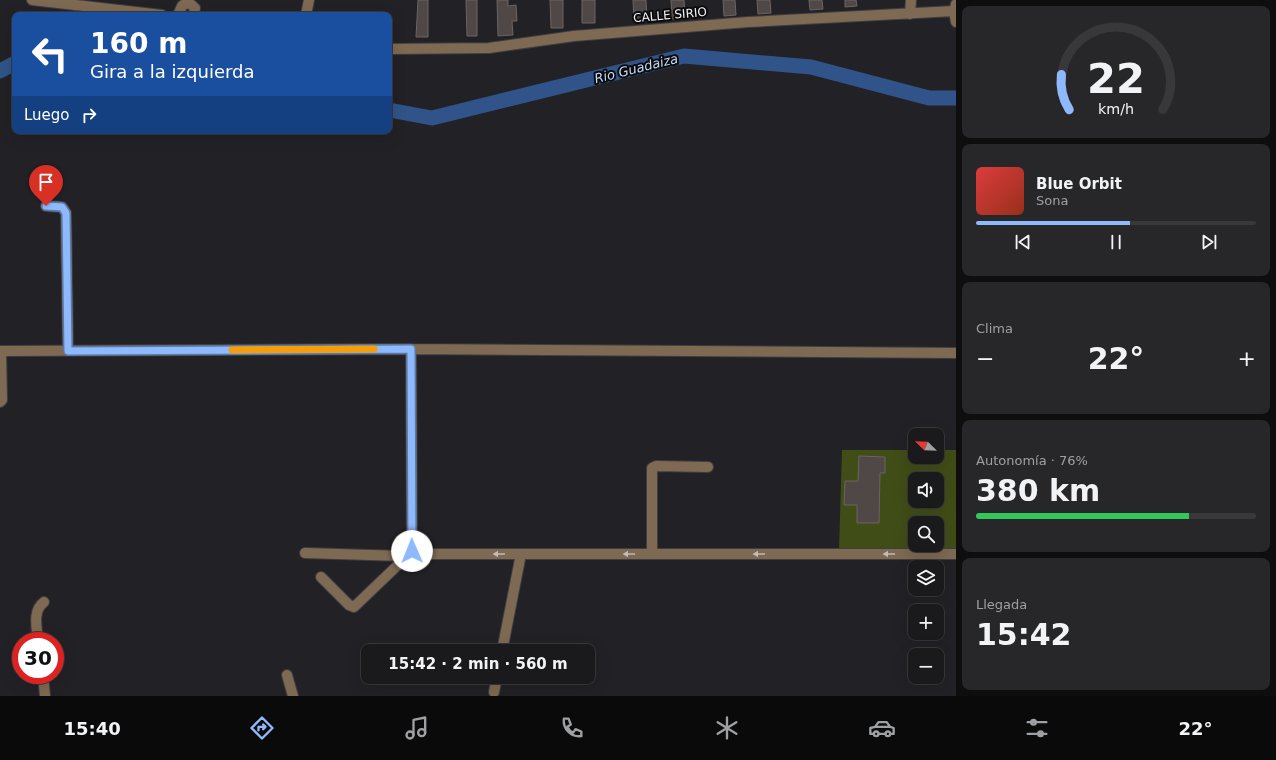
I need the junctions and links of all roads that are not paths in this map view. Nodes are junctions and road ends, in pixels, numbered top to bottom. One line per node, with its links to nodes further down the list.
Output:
1 (32, 0): 6 (street)
2 (309, 0): 9 (street)
3 (911, 0): 10 (street)
4 (188, 1): 7 (street); 8 (street)
5 (955, 8): 10 (street, CALLE SIRIO); 11 (street)
6 (136, 12)
7 (179, 12)
8 (194, 12)
9 (307, 12)
10 (910, 14): 12 (street, CALLE SIRIO)
11 (956, 22)
12 (392, 48)
13 (46, 206): 16 (street)
14 (411, 349): 16 (street); 17 (street); 24 (street)
15 (1, 351): 16 (street); 18 (street)
16 (68, 351)
17 (956, 353)
18 (0, 402)
19 (708, 467): 22 (street)
20 (305, 553): 24 (street)
21 (522, 554): 22 (street, one-way to 21); 24 (street, one-way to 24); 28 (street)
22 (652, 554): 23 (street, one-way to 22)
23 (956, 554)
24 (410, 556): 25 (street)
25 (321, 577)
26 (44, 602): 27 (street)
27 (37, 632)
28 (503, 644)
29 (287, 676): 34 (street)
30 (44, 684): 33 (street)
31 (496, 684): 32 (street)
32 (494, 692)
33 (45, 696)
34 (293, 696)

